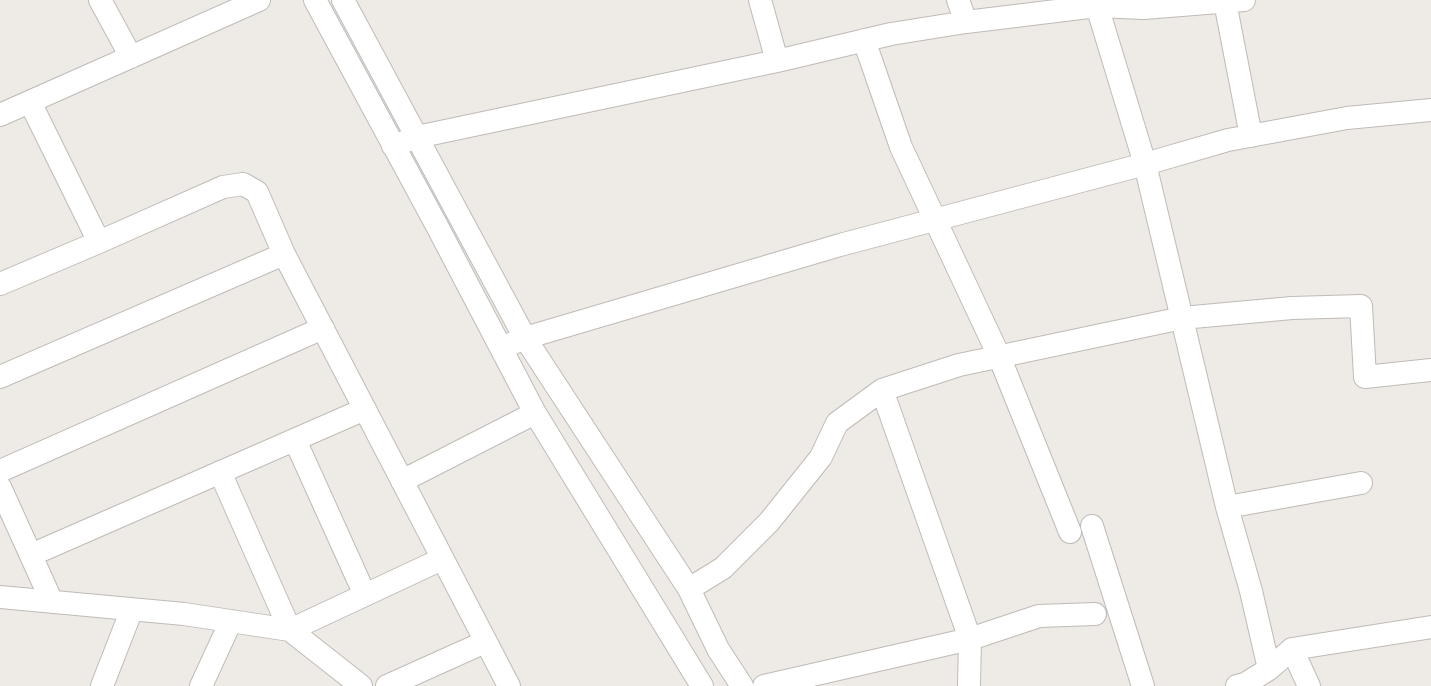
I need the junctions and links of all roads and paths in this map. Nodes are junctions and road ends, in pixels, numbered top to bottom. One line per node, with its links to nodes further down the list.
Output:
1 (100, 0): 11 (street)
2 (259, 0): 11 (street)
3 (315, 0): 18 (street)
4 (343, 0): 17 (street)
5 (760, 0): 12 (street)
6 (958, 0): 9 (street)
7 (1235, 1): 8 (street); 16 (street)
8 (1099, 3): 9 (street); 19 (street)
9 (966, 22): 10 (street)
10 (864, 40): 12 (street); 20 (street)
11 (131, 57): 13 (street)
12 (777, 61): 17 (street)
13 (30, 102): 15 (street); 21 (street)
14 (1431, 110): 16 (street)
15 (0, 115)
16 (1251, 136): 19 (street)
17 (417, 137): 18 (street); 26 (street)
18 (393, 146): 27 (street)
19 (1146, 164): 20 (street); 24 (street)
20 (935, 220): 26 (street); 28 (street)
21 (99, 242): 22 (street); 23 (street)
22 (284, 254): 25 (street); 30 (street)
23 (0, 284)
24 (1182, 318): 28 (street); 29 (street); 40 (street)
25 (323, 328): 32 (street); 35 (street)
26 (525, 338): 27 (street); 45 (street)
27 (501, 348): 33 (street)
28 (999, 356): 31 (street); 42 (street)
29 (1431, 370)
30 (0, 377)
31 (882, 390): 45 (street); 54 (street)
32 (365, 409): 34 (street); 37 (street)
33 (535, 413): 37 (street); 63 (street)
34 (295, 440): 36 (street); 46 (street)
35 (0, 471)
36 (220, 472): 43 (street); 53 (street)
37 (402, 481): 44 (street)
38 (1361, 483): 40 (street)
39 (0, 487): 43 (street)
40 (1227, 507): 57 (street)
41 (1092, 526): 67 (street)
42 (1070, 532)
43 (30, 555): 48 (street)
44 (442, 559): 46 (street); 55 (street)
45 (689, 589): 64 (street)
46 (365, 595): 53 (street)
47 (0, 597): 48 (street)
48 (52, 602): 49 (street)
49 (132, 609): 51 (street); 58 (street)
50 (1095, 614): 54 (street)
51 (231, 621): 53 (street); 59 (street)
52 (1431, 627): 56 (street)
53 (290, 630): 60 (street)
54 (970, 639): 65 (street); 66 (street)
55 (485, 642): 61 (street); 62 (street)
56 (1292, 649): 57 (street); 69 (street)
57 (1269, 669): 68 (street)
58 (102, 686)
59 (201, 686)
60 (361, 686)
61 (387, 686)
62 (509, 686)
63 (702, 686)
64 (742, 686)
65 (764, 686)
66 (969, 686)
67 (1142, 686)
68 (1237, 686)
69 (1309, 686)

